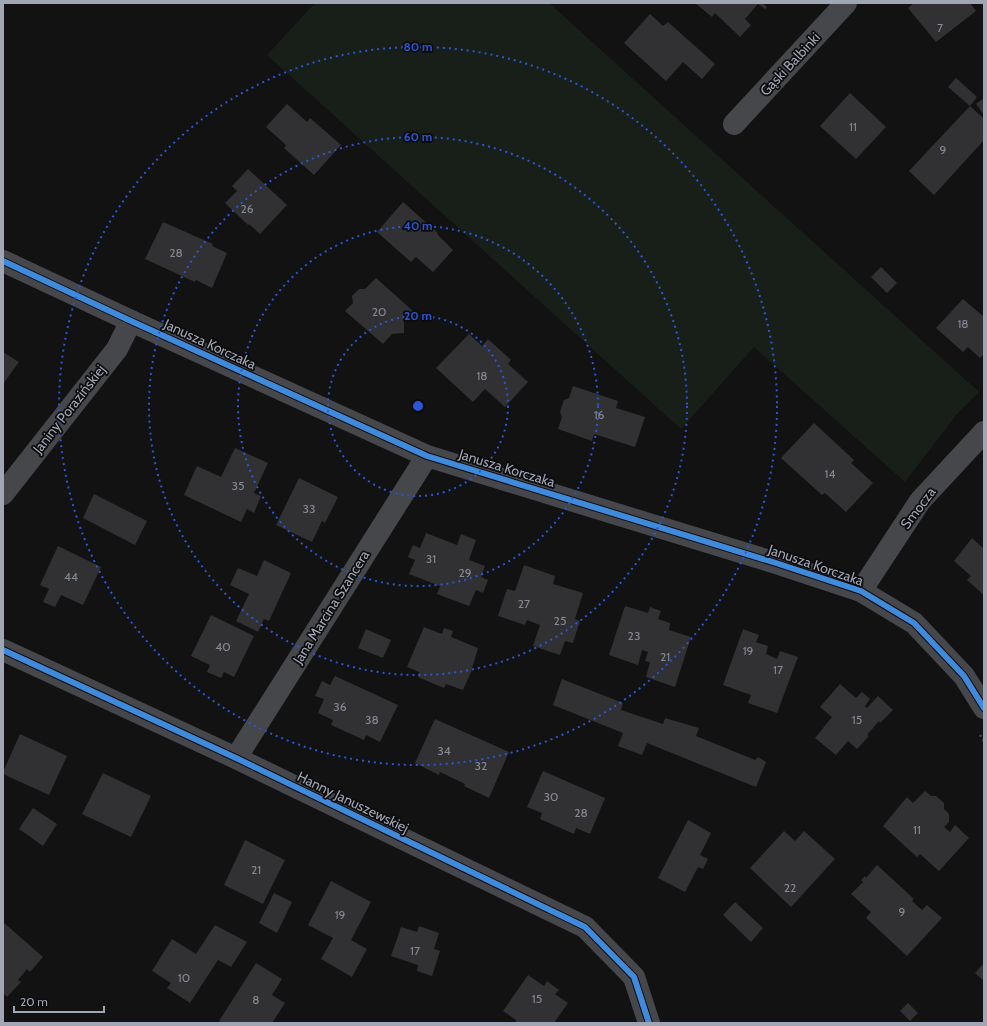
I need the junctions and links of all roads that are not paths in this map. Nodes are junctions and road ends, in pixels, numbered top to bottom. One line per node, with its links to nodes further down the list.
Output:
1 (846, 3): 2 (street, Gąski Balbinki)
2 (734, 124)
3 (3, 261): 4 (street, Janusza Korczaka)
4 (131, 321): 6 (street, Janusza Korczaka); 7 (street, Janiny Porazińskiej)
5 (984, 432): 8 (street, Smocza)
6 (427, 456): 8 (street, Janusza Korczaka); 11 (street, Jana Marcina Szancera)
7 (3, 494)
8 (861, 591): 10 (street, Janusza Korczaka)
9 (3, 650): 11 (street, Hanny Januszewskiej)
10 (984, 708)
11 (236, 758): 12 (street, Hanny Januszewskiej)
12 (649, 1023)

